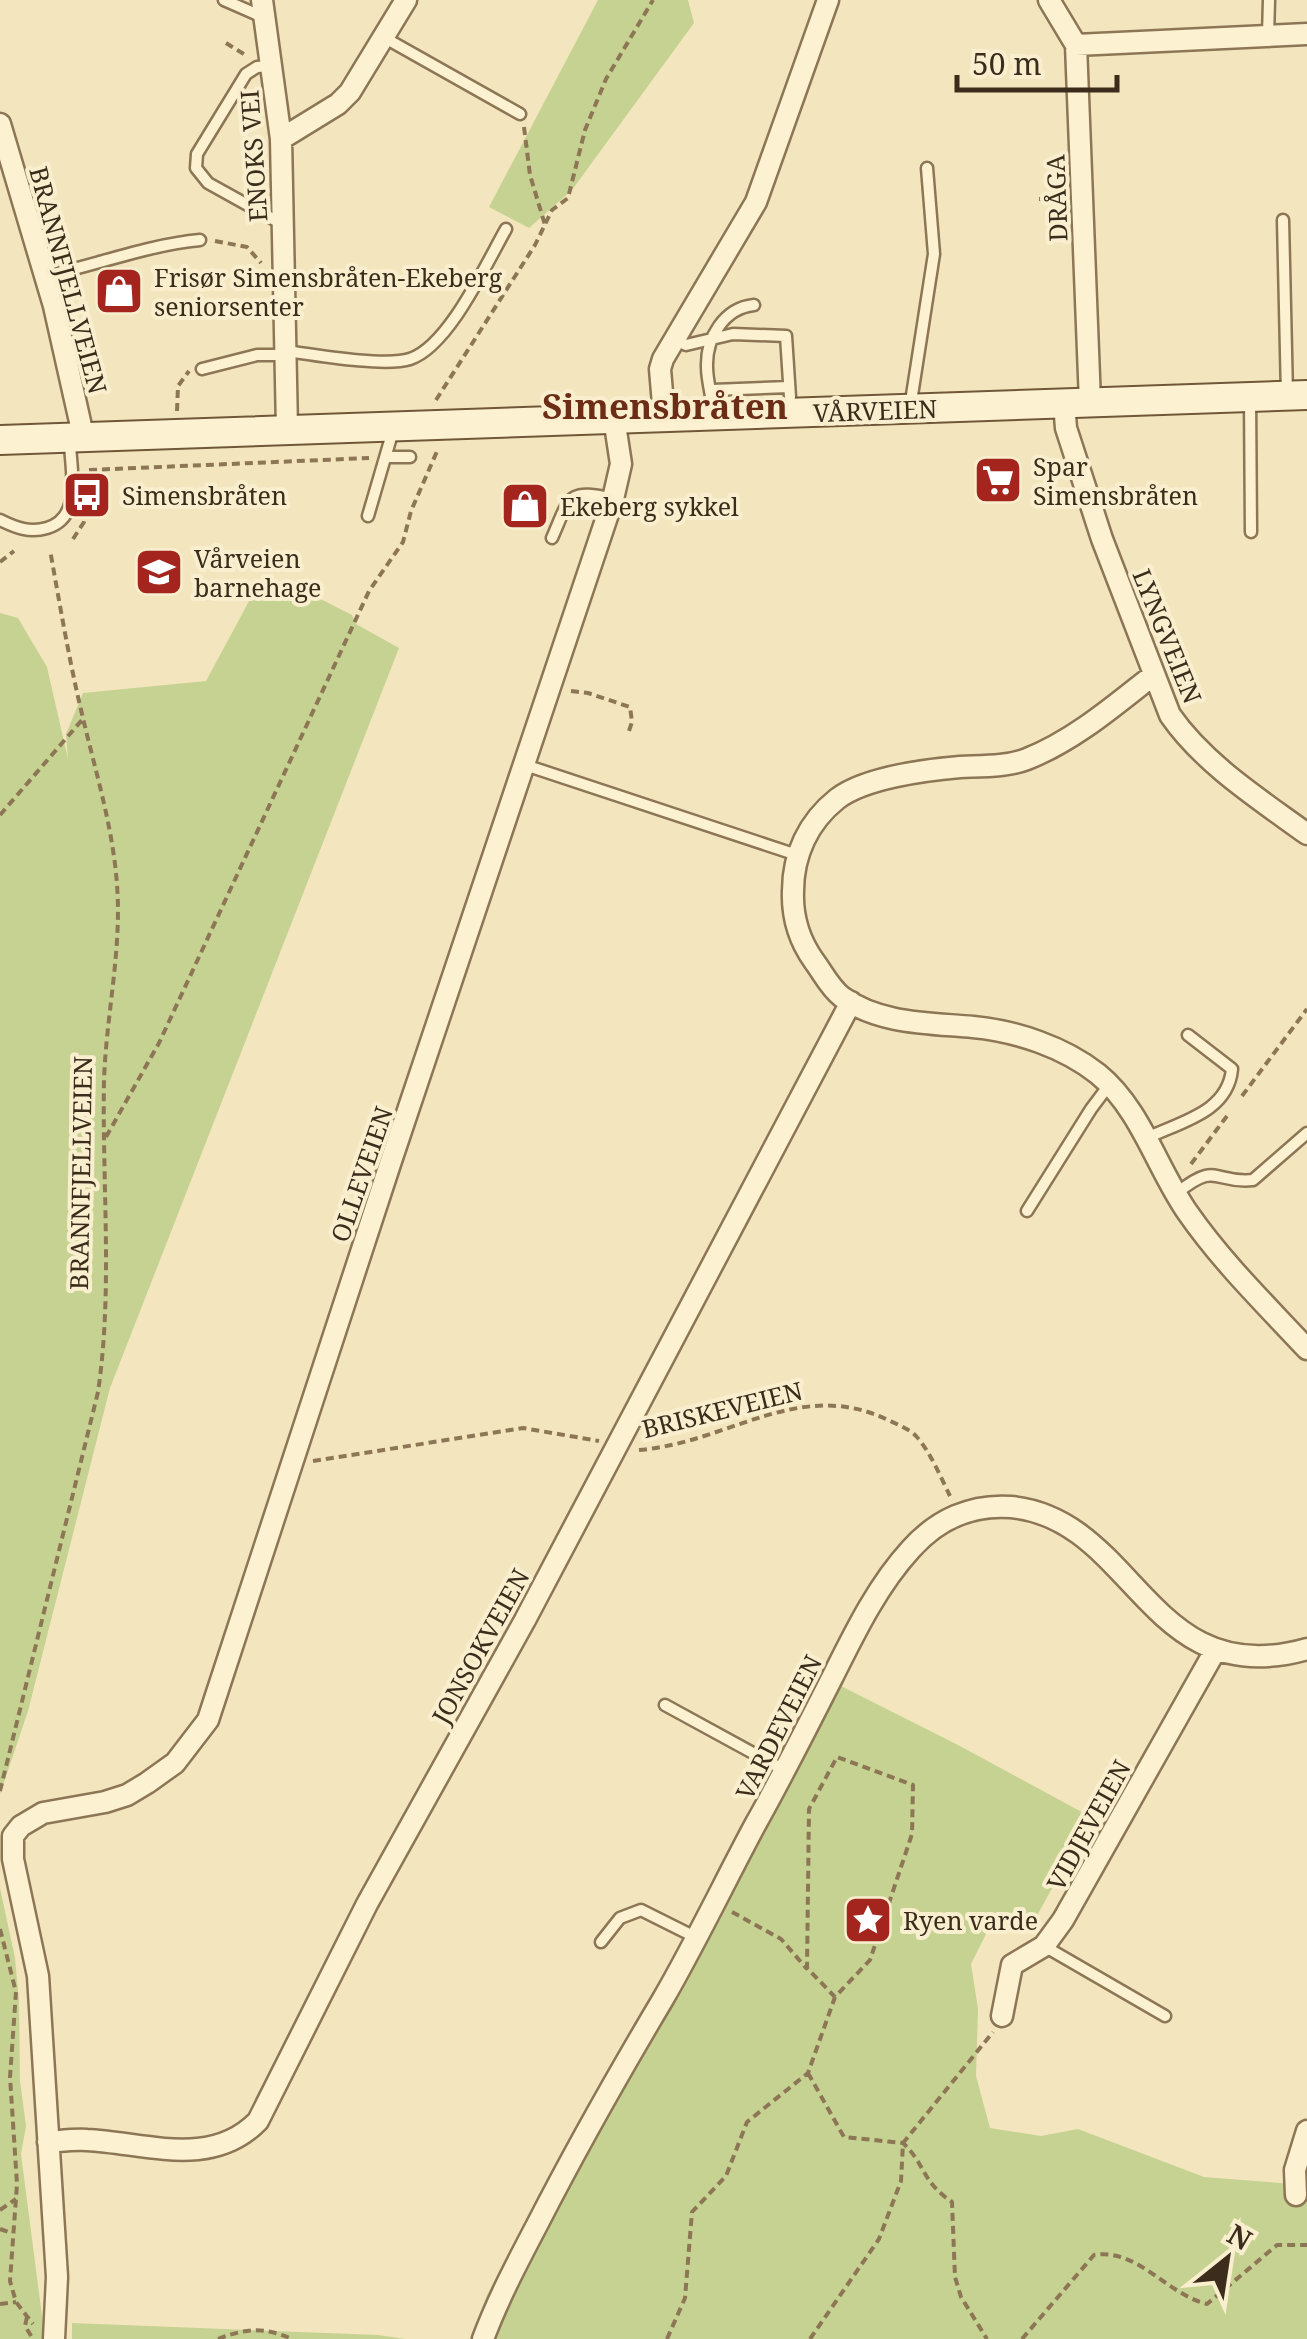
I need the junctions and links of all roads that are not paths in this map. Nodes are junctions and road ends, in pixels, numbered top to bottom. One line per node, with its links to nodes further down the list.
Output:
1 (224, 0): 6 (lane)
2 (406, 0): 9 (street)
3 (828, 0): 23 (street)
4 (1049, 0): 10 (street, DRÅGA)
5 (1269, 0): 8 (lane)
6 (263, 9): 11 (street, ENOKS VEI)
7 (1307, 34): 8 (street)
8 (1268, 37): 10 (street)
9 (384, 38): 12 (lane); 14 (street)
10 (1076, 44): 29 (street, DRÅGA)
11 (264, 67): 14 (street, ENOKS VEI); 17 (lane)
12 (520, 114)
13 (1, 134): 20 (street, BRANNFJELLVEIEN)
14 (281, 140): 17 (street, ENOKS VEI)
15 (927, 168): 30 (lane)
16 (1283, 220): 26 (lane)
17 (284, 224): 24 (street, ENOKS VEI)
18 (506, 229): 24 (lane)
19 (200, 240): 20 (lane)
20 (45, 276): 35 (street, BRANNFJELLVEIEN)
21 (754, 306): 22 (lane)
22 (715, 338): 23 (lane); 28 (lane); 28 (lane)
23 (673, 339): 31 (street)
24 (285, 353): 25 (lane); 34 (street, ENOKS VEI)
25 (202, 369)
26 (1297, 396): 27 (street, VÅRVEIEN)
27 (1250, 397): 29 (street, VÅRVEIEN); 42 (lane)
28 (713, 403): 30 (street, VÅRVEIEN); 31 (street, VÅRVEIEN)
29 (1077, 403): 30 (street, VÅRVEIEN); 44 (street, LYNGVEIEN)
30 (910, 409)
31 (664, 416): 32 (street, VÅRVEIEN)
32 (614, 418): 33 (street, VÅRVEIEN); 39 (street, OLLEVEIEN)
33 (394, 426): 34 (street, VÅRVEIEN); 38 (lane)
34 (287, 430): 35 (street, VÅRVEIEN)
35 (76, 436): 36 (street, VÅRVEIEN); 41 (lane, BRANNFJELLVEIEN)
36 (0, 440)
37 (410, 457): 38 (lane)
38 (386, 458): 40 (lane)
39 (614, 499): 43 (lane); 45 (street, OLLEVEIEN)
40 (368, 516)
41 (0, 521)
42 (1251, 532)
43 (552, 538)
44 (1152, 676): 46 (street, LYNGVEIEN); 47 (street)
45 (525, 765): 47 (lane); 66 (street, OLLEVEIEN)
46 (1307, 834)
47 (797, 855): 48 (street)
48 (851, 1002): 50 (street); 66 (street, JONSOKVEIEN)
49 (1188, 1036): 52 (lane)
50 (1110, 1085): 52 (street); 54 (lane)
51 (1307, 1133): 53 (lane)
52 (1146, 1138): 53 (street)
53 (1176, 1194): 55 (street)
54 (1027, 1211)
55 (1307, 1349)
56 (1216, 1649): 57 (street, VARDEVEIEN); 59 (street, VARDEVEIEN); 62 (street, VIDJEVEIEN)
57 (1307, 1650)
58 (664, 1705): 59 (lane)
59 (784, 1771): 60 (street, VARDEVEIEN)
60 (695, 1937): 61 (lane); 69 (street, VARDEVEIEN)
61 (601, 1942)
62 (1044, 1946): 63 (street, VIDJEVEIEN); 64 (lane)
63 (1002, 2016)
64 (1166, 2016)
65 (1307, 2130): 67 (street)
66 (48, 2142): 68 (street)
67 (1296, 2195)
68 (49, 2335)
69 (483, 2339)

